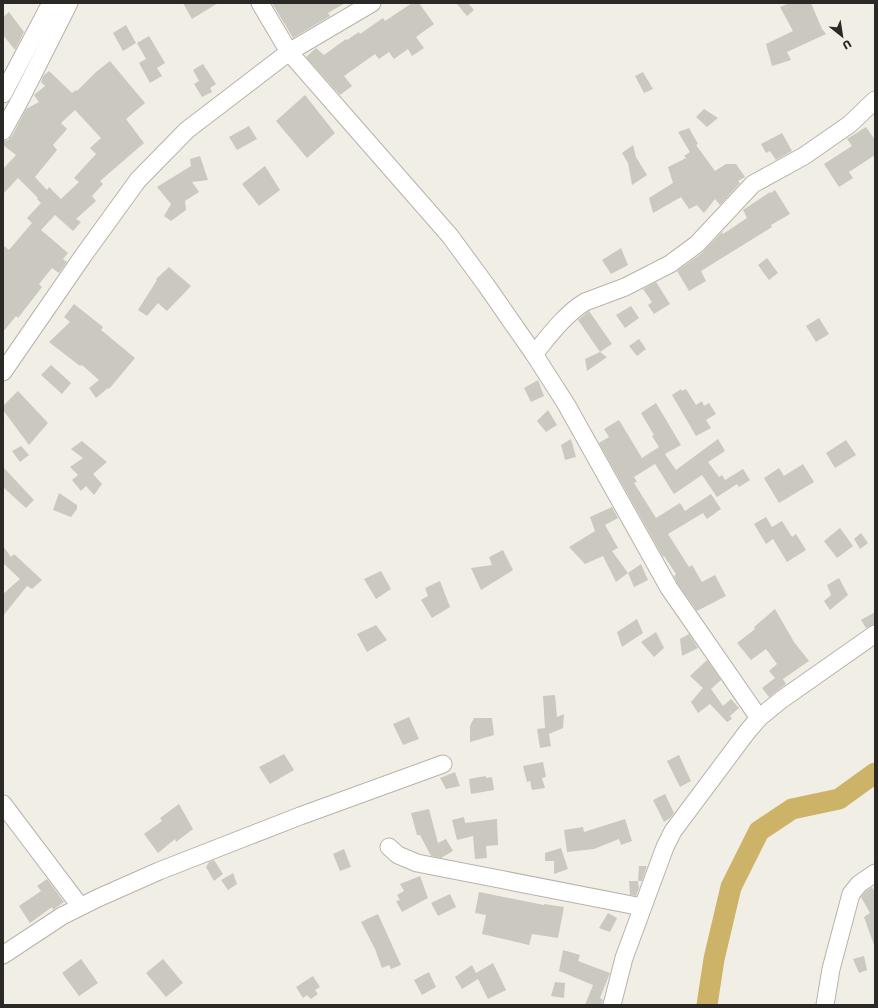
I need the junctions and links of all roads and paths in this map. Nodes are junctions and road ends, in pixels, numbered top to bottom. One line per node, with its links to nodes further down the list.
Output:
1 (51, 3): 5 (street)
2 (69, 3): 5 (street)
3 (260, 3): 6 (street)
4 (372, 3): 6 (street)
5 (37, 45): 7 (street); 9 (street)
6 (289, 52): 10 (street); 11 (street)
7 (3, 94)
8 (875, 100): 10 (street)
9 (3, 131)
10 (534, 354): 13 (street)
11 (3, 372)
12 (875, 634): 13 (street)
13 (758, 718): 19 (street)
14 (443, 764): 18 (street)
15 (3, 804): 18 (street)
16 (389, 847): 19 (street)
17 (875, 873): 22 (street)
18 (80, 906): 20 (street)
19 (642, 907): 21 (street)
20 (3, 955)
21 (612, 1005)
22 (825, 1005)

